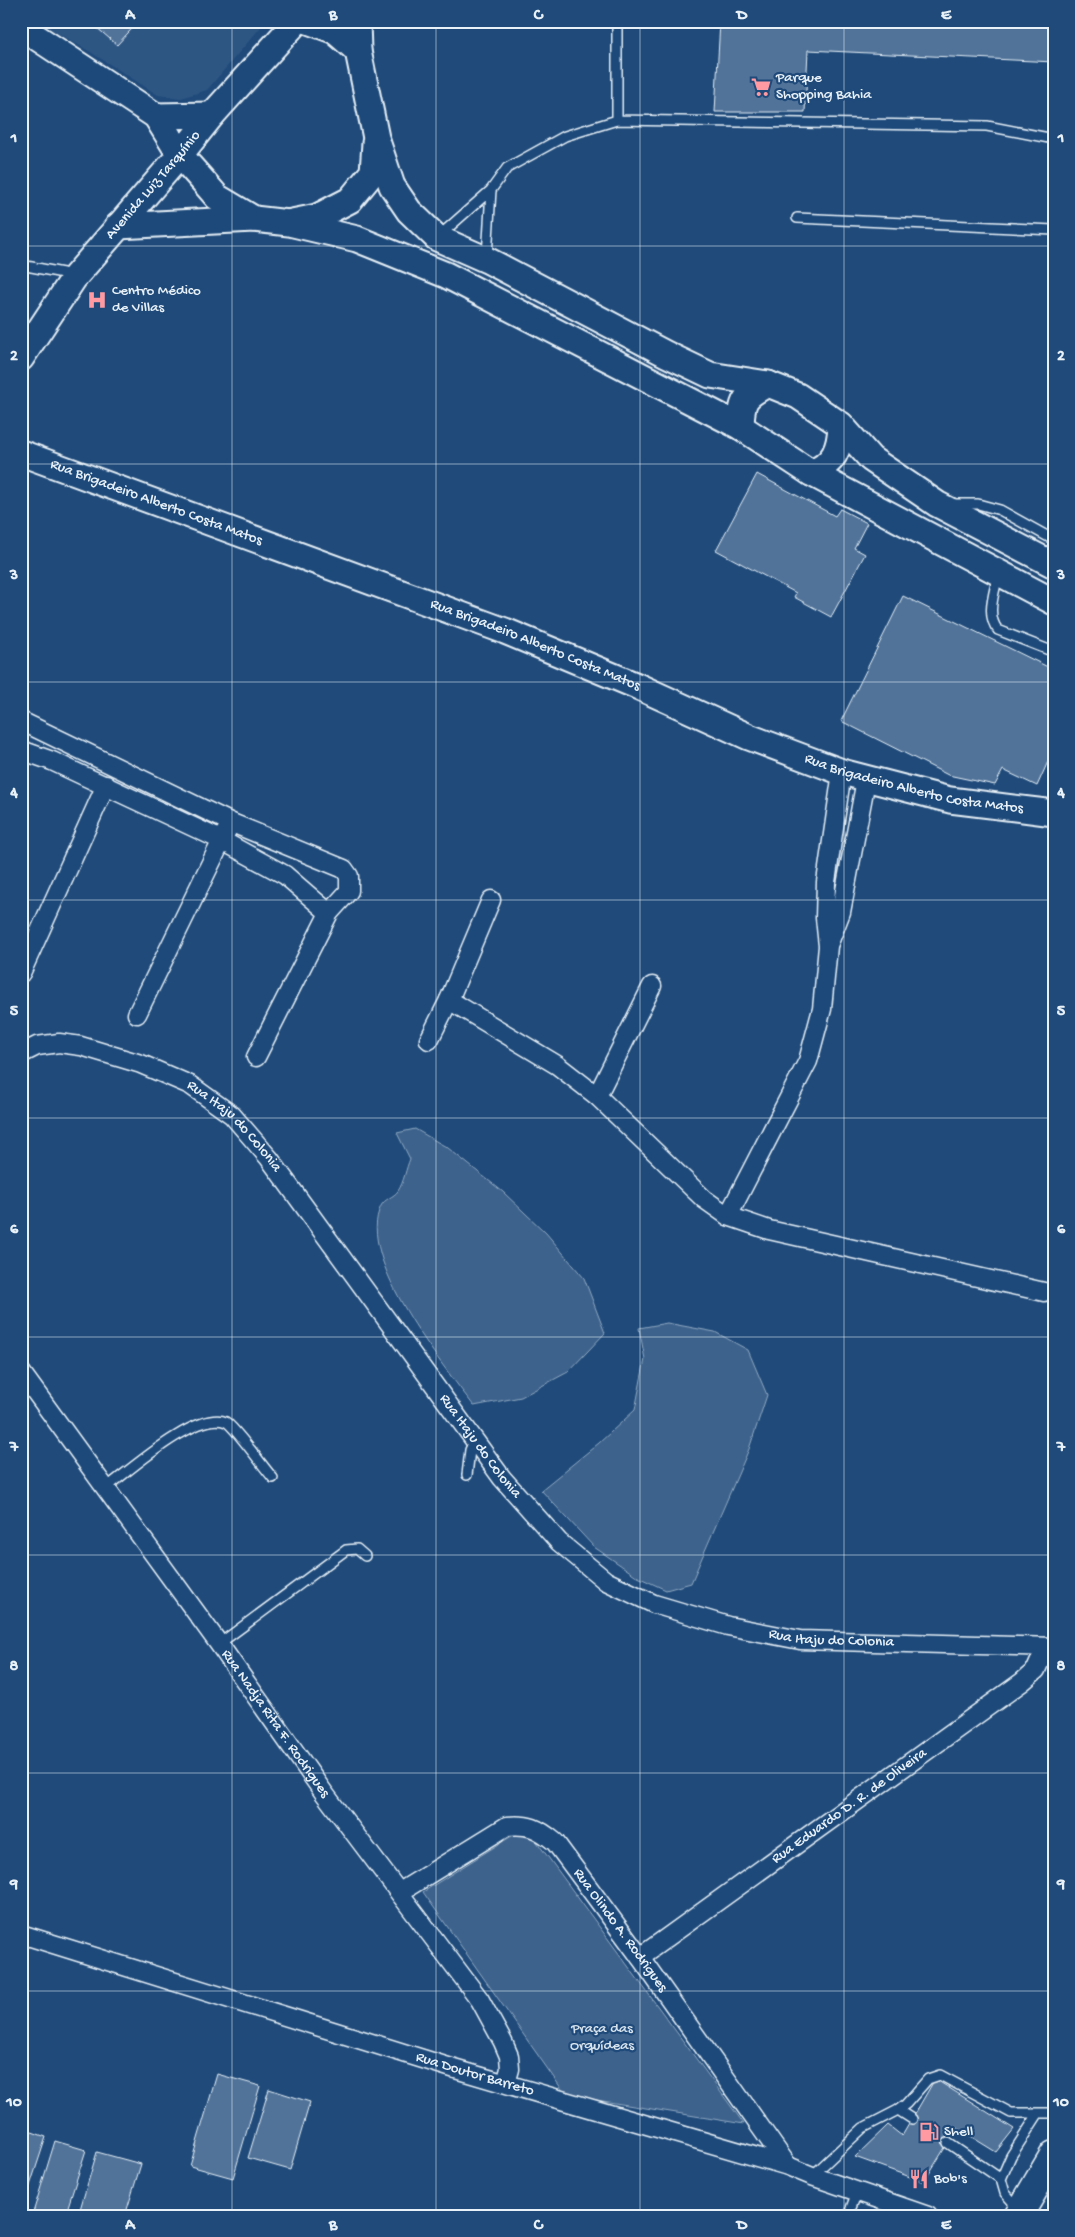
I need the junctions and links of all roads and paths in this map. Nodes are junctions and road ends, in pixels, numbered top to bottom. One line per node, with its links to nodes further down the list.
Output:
1 (297, 21): 8 (street, Avenida Luiz Tarquínio)
2 (308, 21): 6 (street)
3 (358, 21): 6 (street)
4 (617, 21): 9 (lane)
5 (29, 37): 7 (street)
6 (358, 51): 10 (street)
7 (156, 116): 8 (street); 12 (street)
8 (208, 120): 12 (street, Avenida Luiz Tarquínio); 13 (street)
9 (617, 120): 11 (lane); 14 (lane)
10 (376, 138): 17 (street); 20 (street)
11 (1054, 139)
12 (180, 155): 13 (street); 18 (street, Avenida Luiz Tarquínio)
13 (204, 182): 16 (street)
14 (491, 190): 20 (lane); 21 (lane)
15 (797, 218): 19 (lane)
16 (254, 219): 17 (street); 18 (street)
17 (290, 223): 27 (street)
18 (118, 226): 23 (street, Avenida Luiz Tarquínio)
19 (1054, 230)
20 (437, 238): 21 (street)
21 (487, 260): 25 (street)
22 (21, 265): 23 (lane)
23 (74, 278): 24 (street, Avenida Luiz Tarquínio)
24 (21, 358)
25 (768, 384): 26 (street); 27 (street)
26 (841, 425): 29 (street); 30 (street)
27 (741, 428): 29 (street)
28 (21, 453): 40 (street, Rua Brigadeiro Alberto Costa Matos)
29 (811, 473): 33 (street)
30 (937, 504): 31 (lane); 32 (street)
31 (1054, 540)
32 (1054, 565)
33 (999, 572): 34 (street); 35 (lane)
34 (1054, 602)
35 (1054, 652)
36 (21, 721): 37 (street)
37 (60, 739): 39 (street); 44 (street)
38 (21, 750): 39 (street)
39 (52, 761): 42 (street)
40 (842, 772): 41 (street, Rua Brigadeiro Alberto Costa Matos); 48 (street)
41 (866, 780): 43 (street, Rua Brigadeiro Alberto Costa Matos); 48 (street)
42 (106, 786): 45 (street); 49 (street)
43 (1054, 813)
44 (232, 822): 45 (street); 47 (street)
45 (221, 840): 47 (street); 52 (street)
46 (491, 900): 51 (street)
47 (329, 912): 55 (street)
48 (828, 946): 57 (street)
49 (21, 973)
50 (652, 986): 56 (street)
51 (449, 1000): 53 (street); 56 (street)
52 (137, 1014)
53 (429, 1040)
54 (21, 1054): 60 (street, Rua Itaju do Colonia)
55 (256, 1057)
56 (597, 1096): 57 (street)
57 (728, 1216): 58 (street)
58 (1044, 1292)
59 (21, 1372): 63 (street, Rua Nadja Rita F. Rodrigues)
60 (475, 1440): 61 (lane); 66 (street, Rua Itaju do Colonia)
61 (467, 1475)
62 (273, 1478): 63 (lane)
63 (106, 1488): 65 (street, Rua Nadja Rita F. Rodrigues)
64 (365, 1556): 65 (lane)
65 (219, 1644): 67 (street, Rua Nadja Rita F. Rodrigues)
66 (1050, 1647): 69 (street, Rua Eduardo D. R. de Oliveira)
67 (400, 1892): 69 (street, Rua Olindo A. Rodrigues); 70 (street, Rua Nadja Rita F. Rodrigues)
68 (21, 1934): 70 (street, Rua Doutor Barreto)
69 (640, 1957): 77 (street, Rua Olindo A. Rodrigues)
70 (506, 2083): 77 (street, Rua Doutor Barreto)
71 (898, 2110): 73 (lane); 74 (lane); 78 (lane)
72 (1054, 2113): 73 (lane)
73 (1038, 2114): 79 (lane)
74 (912, 2119)
75 (948, 2144): 79 (lane)
76 (1054, 2155): 81 (highway)
77 (788, 2166): 78 (street, Rua Doutor Barreto)
78 (812, 2176): 80 (street, Rua Doutor Barreto)
79 (1001, 2179): 81 (lane)
80 (857, 2192): 82 (lane); 83 (street, Rua Doutor Barreto)
81 (1020, 2214)
82 (848, 2216)
83 (928, 2216)

